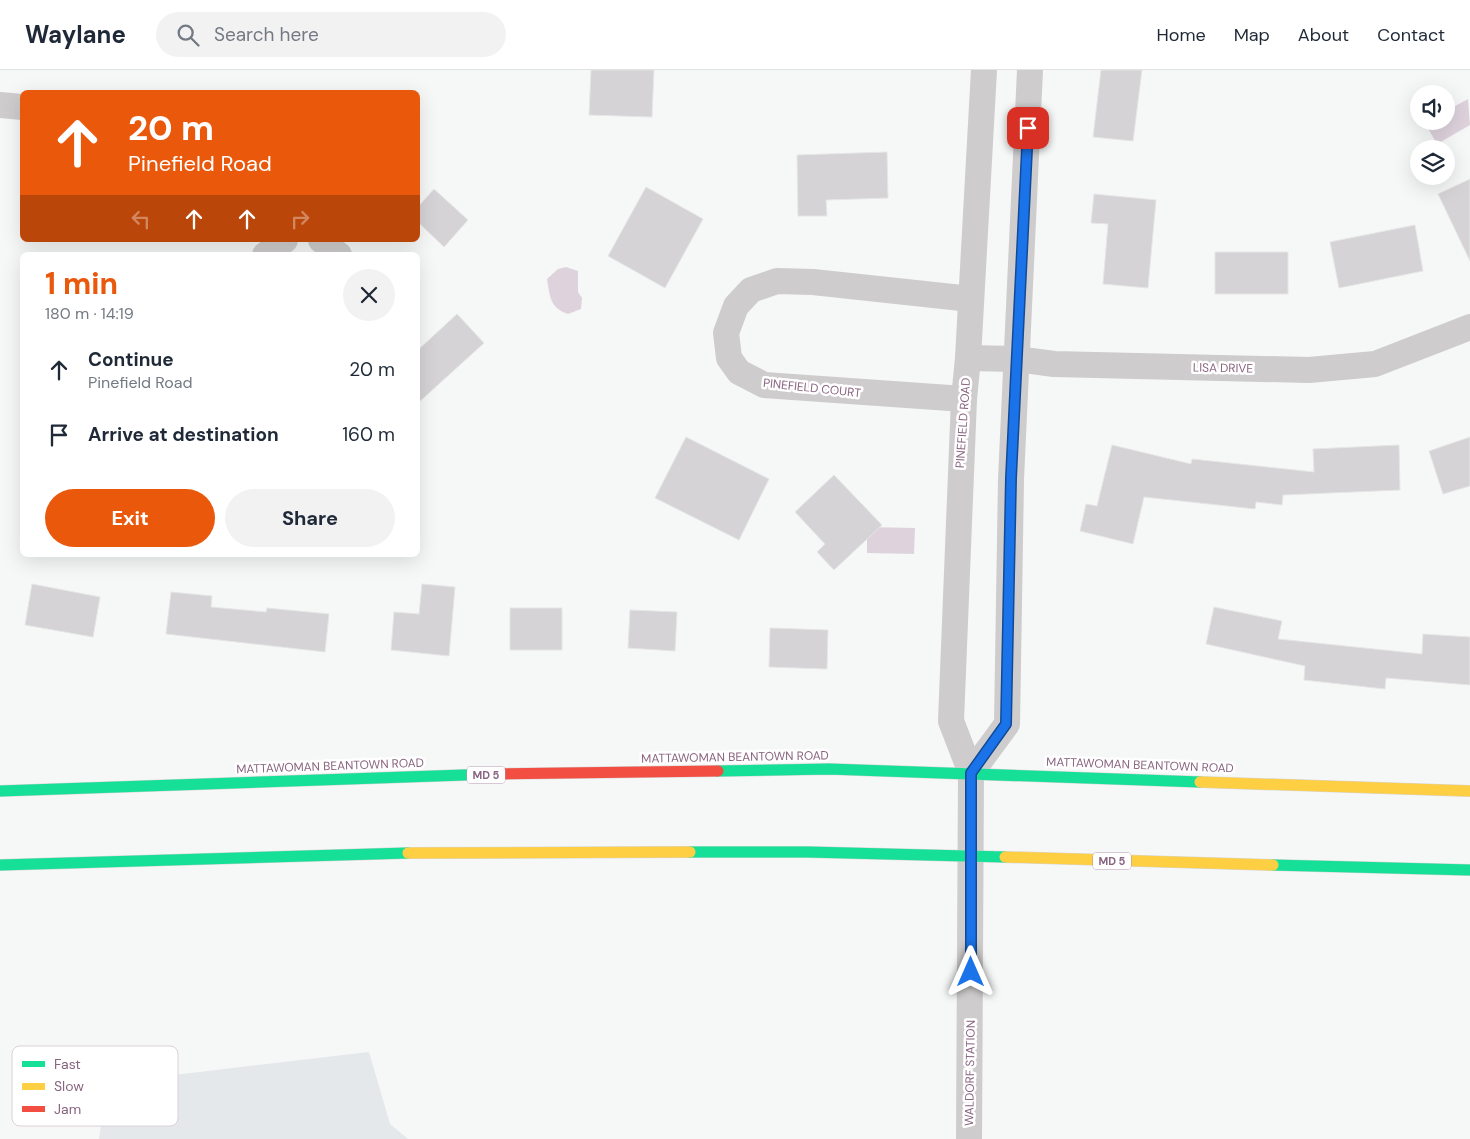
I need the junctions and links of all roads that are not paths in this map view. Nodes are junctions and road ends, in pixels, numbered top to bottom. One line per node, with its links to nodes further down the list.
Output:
1 (984, 70): 7 (street, PINEFIELD ROAD)
2 (1030, 70): 10 (street)
3 (0, 105): 4 (street)
4 (20, 107)
5 (323, 242): 6 (street)
6 (335, 252)
7 (971, 299): 9 (street, PINEFIELD ROAD); 11 (street, PINEFIELD COURT)
8 (1470, 327): 10 (street, LISA DRIVE)
9 (968, 358): 10 (street, LISA DRIVE); 11 (street, PINEFIELD ROAD)
10 (1016, 359): 12 (street)
11 (964, 399): 12 (street, PINEFIELD ROAD)
12 (971, 773): 13 (highway, MATTAWOMAN BEANTOWN ROAD / MD 5); 14 (highway, MATTAWOMAN BEANTOWN ROAD / MD 5); 15 (street, PINEFIELD ROAD)
13 (0, 791)
14 (1470, 791)
15 (971, 857): 16 (highway, MD 5); 17 (highway, MD 5); 18 (street, WALDORF STATION)
16 (0, 866)
17 (1470, 870)
18 (969, 1139)

